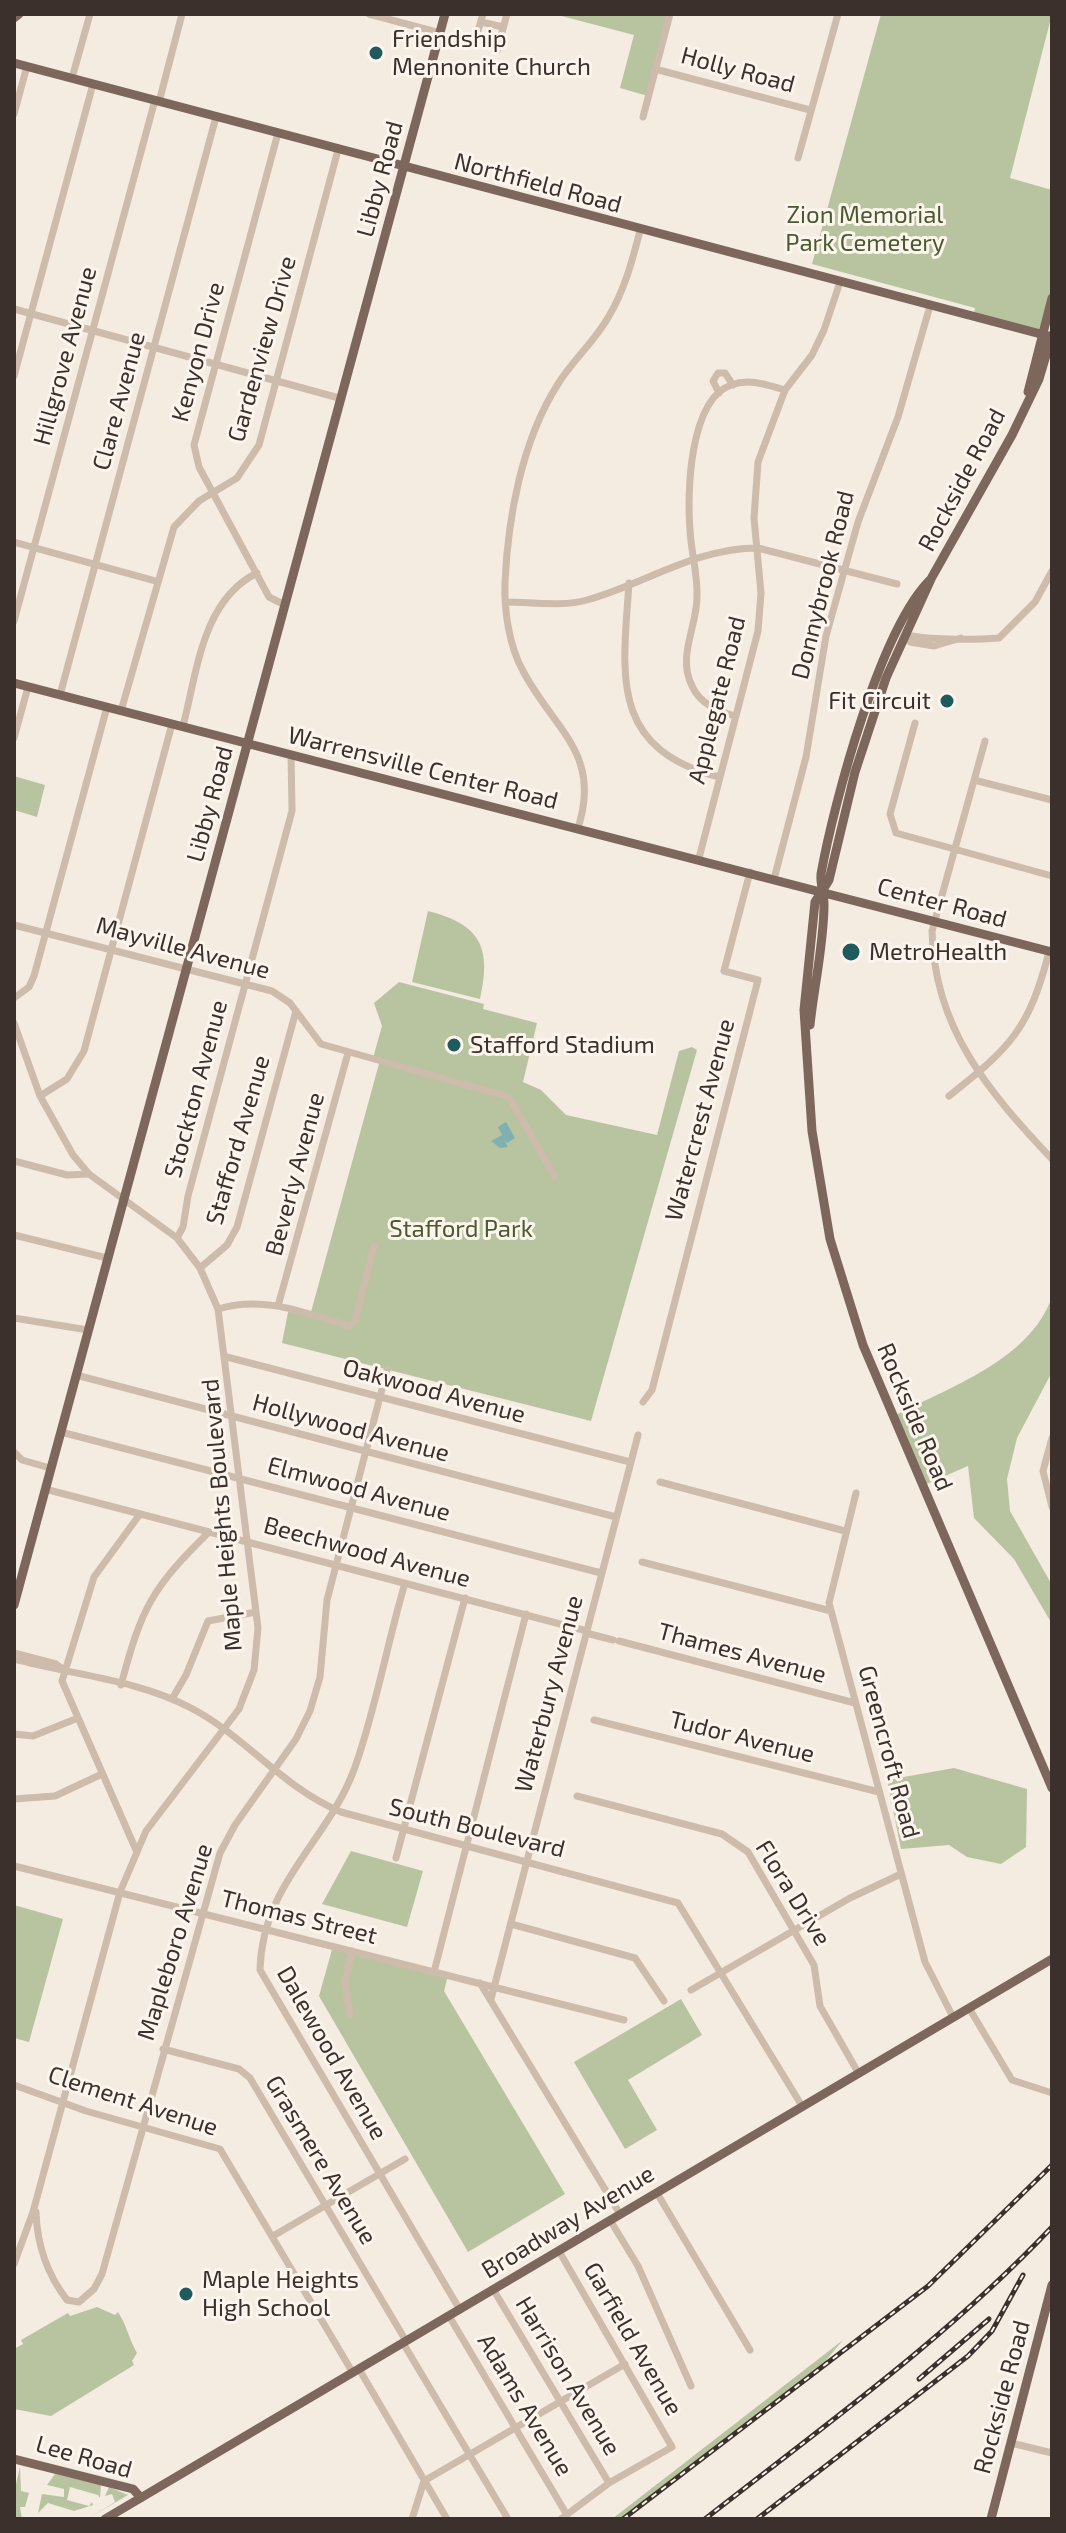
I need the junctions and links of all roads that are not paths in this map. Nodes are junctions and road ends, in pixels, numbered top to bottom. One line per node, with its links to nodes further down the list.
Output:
1 (19, 14): 9 (main road)
2 (90, 14): 18 (street)
3 (182, 14): 20 (street, Hillgrove Avenue)
4 (369, 14): 12 (street)
5 (445, 14): 12 (main road, Libby Road)
6 (507, 14): 11 (street)
7 (670, 14): 17 (street)
8 (838, 14): 21 (street)
9 (14, 18)
10 (482, 18): 11 (street); 13 (street)
11 (503, 27): 14 (street)
12 (440, 33): 28 (main road, Libby Road)
13 (474, 44)
14 (497, 51)
15 (14, 63): 16 (main road, Northfield Road)
16 (27, 66): 18 (main road, Northfield Road); 22 (street)
17 (655, 69): 21 (street, Holly Road); 24 (street)
18 (72, 78): 19 (main road, Northfield Road)
19 (93, 84): 20 (main road, Northfield Road); 34 (street)
20 (157, 101): 23 (main road, Northfield Road); 35 (street, Hillgrove Avenue)
21 (810, 110): 27 (street)
22 (14, 114)
23 (216, 117): 25 (main road, Northfield Road); 37 (street, Clare Avenue)
24 (643, 117)
25 (278, 133): 26 (main road, Northfield Road); 38 (street, Kenyon Drive)
26 (338, 150): 28 (main road, Northfield Road); 40 (street, Gardenview Drive)
27 (798, 158)
28 (405, 168): 29 (main road, Northfield Road); 44 (main road, Libby Road)
29 (640, 231): 30 (main road, Northfield Road); 57 (street)
30 (840, 282): 32 (main road, Northfield Road); 42 (street, Applegate Road)
31 (1052, 298): 36 (main road, Rockside Road)
32 (930, 306): 36 (main road, Northfield Road); 51 (street, Donnybrook Road)
33 (14, 309): 34 (street)
34 (31, 313): 35 (street); 39 (street)
35 (92, 332): 37 (street); 47 (street, Hillgrove Avenue)
36 (1049, 336): 60 (main road, Rockside Road)
37 (155, 347): 38 (street); 50 (street, Clare Avenue)
38 (215, 364): 40 (street); 45 (street, Kenyon Drive)
39 (14, 376)
40 (276, 381): 44 (street); 45 (street, Gardenview Drive)
41 (733, 385): 42 (street); 43 (street); 43 (street)
42 (785, 390): 48 (street, Applegate Road)
43 (719, 393): 49 (street)
44 (339, 398): 58 (main road, Libby Road)
45 (213, 493): 53 (street, Kenyon Drive); 54 (street, Gardenview Drive)
46 (14, 542): 47 (street)
47 (34, 548): 50 (street); 59 (street, Hillgrove Avenue)
48 (758, 548): 49 (street); 51 (street); 66 (street, Applegate Road)
49 (692, 560): 55 (street); 66 (street)
50 (95, 564): 54 (street); 63 (street, Clare Avenue)
51 (845, 570): 56 (street); 81 (street, Donnybrook Road)
52 (1052, 571): 60 (street)
53 (257, 573): 58 (street, Kenyon Drive); 68 (street)
54 (156, 581): 65 (street, Gardenview Drive)
55 (629, 583): 57 (street); 73 (street)
56 (897, 584)
57 (506, 602): 76 (street)
58 (285, 605): 71 (main road, Libby Road)
59 (14, 621)
60 (903, 636): 82 (main road, Rockside Road)
61 (14, 683): 62 (main road, Warrensville Center Road)
62 (28, 687): 63 (main road, Warrensville Center Road); 69 (street)
63 (60, 695): 64 (main road, Warrensville Center Road)
64 (107, 707): 65 (main road, Warrensville Center Road); 85 (street)
65 (121, 711): 68 (main road, Warrensville Center Road)
66 (735, 716): 73 (street, Applegate Road)
67 (915, 723): 77 (street)
68 (178, 725): 71 (main road, Warrensville Center Road); 86 (street)
69 (14, 738)
70 (985, 741): 74 (street)
71 (247, 744): 72 (main road, Warrensville Center Road); 88 (main road, Libby Road)
72 (291, 755): 76 (main road, Warrensville Center Road); 89 (street, Stockton Avenue)
73 (719, 777): 78 (street, Applegate Road)
74 (974, 780): 75 (street); 77 (street)
75 (1052, 800)
76 (578, 828): 78 (main road, Warrensville Center Road)
77 (955, 851): 80 (street); 83 (street)
78 (699, 858): 79 (main road, Warrensville Center Road)
79 (750, 872): 81 (main road, Warrensville Center Road); 115 (street, Watercrest Avenue)
80 (1052, 876)
81 (774, 879): 82 (main road, Warrensville Center Road)
82 (822, 891): 83 (main road, Center Road); 159 (main road, Rockside Road)
83 (935, 922): 87 (main road, Center Road); 94 (street)
84 (14, 925): 85 (street, Mayville Avenue)
85 (46, 933): 86 (street, Mayville Avenue); 90 (street)
86 (111, 950): 88 (street, Mayville Avenue); 95 (street)
87 (1050, 952): 94 (street)
88 (186, 968): 89 (street, Mayville Avenue); 101 (main road, Libby Road)
89 (245, 984): 91 (street, Mayville Avenue); 103 (street, Stockton Avenue)
90 (14, 998)
91 (296, 1011): 93 (street, Mayville Avenue); 106 (street, Stafford Avenue)
92 (14, 1023): 95 (street, Maple Heights Boulevard)
93 (348, 1053): 100 (street, Mayville Avenue); 107 (street, Beverly Avenue)
94 (978, 1073): 96 (street); 97 (street)
95 (40, 1096): 99 (street, Maple Heights Boulevard)
96 (949, 1096)
97 (1052, 1159)
98 (14, 1161): 99 (street)
99 (89, 1174): 101 (street, Maple Heights Boulevard)
100 (555, 1177)
101 (124, 1200): 103 (street, Maple Heights Boulevard); 105 (main road, Libby Road)
102 (14, 1235): 105 (street)
103 (177, 1238): 106 (street, Maple Heights Boulevard)
104 (374, 1246): 107 (street)
105 (107, 1258): 110 (main road, Libby Road)
106 (200, 1268): 108 (street, Maple Heights Boulevard)
107 (278, 1306): 108 (street)
108 (218, 1309): 111 (street, Maple Heights Boulevard)
109 (14, 1318): 110 (street)
110 (88, 1330): 113 (main road, Libby Road)
111 (227, 1357): 114 (street, Oakwood Avenue); 116 (street, Maple Heights Boulevard)
112 (387, 1370): 114 (street, Mapleboro Avenue)
113 (76, 1375): 116 (street, Hollywood Avenue); 117 (main road, Libby Road)
114 (379, 1397): 121 (street, Mapleboro Avenue); 122 (street, Oakwood Avenue)
115 (643, 1402)
116 (234, 1418): 121 (street, Hollywood Avenue); 124 (street, Maple Heights Boulevard)
117 (61, 1432): 123 (main road, Libby Road); 124 (street, Elmwood Avenue)
118 (638, 1435): 122 (street, Waterbury Avenue)
119 (1052, 1438): 128 (street)
120 (14, 1452): 123 (street)
121 (364, 1453): 129 (street, Mapleboro Avenue); 131 (street, Hollywood Avenue)
122 (630, 1462): 131 (street, Waterbury Avenue)
123 (50, 1468): 126 (main road, Libby Road)
124 (242, 1480): 129 (street, Elmwood Avenue); 134 (street, Maple Heights Boulevard)
125 (660, 1482): 132 (street)
126 (45, 1489): 130 (street, Beechwood Avenue); 137 (main road, Libby Road)
127 (856, 1493): 132 (street, Greencroft Road)
128 (1052, 1507)
129 (350, 1508): 136 (street, Mapleboro Avenue); 138 (street, Elmwood Avenue)
130 (140, 1514): 133 (street, Beechwood Avenue); 149 (street)
131 (616, 1517): 138 (street, Waterbury Avenue)
132 (845, 1531): 142 (street, Greencroft Road)
133 (209, 1532): 134 (street, Beechwood Avenue); 150 (street)
134 (250, 1543): 136 (street, Beechwood Avenue); 143 (street, Maple Heights Boulevard)
135 (642, 1562): 142 (street)
136 (336, 1565): 139 (street, Beechwood Avenue); 157 (street, Mapleboro Avenue)
137 (18, 1569): 141 (main road, Libby Road)
138 (601, 1573): 145 (street, Waterbury Avenue)
139 (405, 1583): 140 (street, Beechwood Avenue); 163 (street, Dalewood Avenue)
140 (465, 1598): 144 (street, Beechwood Avenue); 164 (street)
141 (14, 1605)
142 (831, 1611): 152 (street, Greencroft Road)
143 (256, 1612): 151 (street); 155 (street, Maple Heights Boulevard)
144 (526, 1614): 145 (street, Beechwood Avenue); 165 (street)
145 (586, 1632): 146 (street, Beechwood Avenue); 168 (street, Waterbury Avenue)
146 (616, 1641): 152 (street, Thames Avenue)
147 (14, 1653): 149 (street, South Boulevard)
148 (14, 1659): 149 (street, South Boulevard)
149 (64, 1670): 150 (street, South Boulevard); 153 (street)
150 (121, 1685): 151 (street, South Boulevard)
151 (172, 1699): 155 (street, South Boulevard)
152 (855, 1703): 160 (street, Greencroft Road)
153 (78, 1718): 156 (street); 158 (street)
154 (594, 1720): 160 (street, Tudor Avenue)
155 (224, 1731): 157 (street, South Boulevard); 166 (street, Maple Heights Boulevard)
156 (14, 1734)
157 (274, 1771): 163 (street, South Boulevard); 172 (street, Mapleboro Avenue)
158 (102, 1774): 162 (street); 166 (street)
159 (1052, 1788)
160 (879, 1792): 170 (street, Greencroft Road)
161 (577, 1796): 175 (street, Flora Drive)
162 (14, 1799)
163 (334, 1809): 164 (street, South Boulevard); 174 (street, Dalewood Avenue)
164 (404, 1831): 165 (street, South Boulevard); 167 (street)
165 (466, 1846): 168 (street, South Boulevard); 178 (street)
166 (136, 1850): 171 (street, Maple Heights Boulevard)
167 (396, 1858)
168 (526, 1861): 173 (street, Waterbury Avenue); 179 (street, South Boulevard)
169 (14, 1866): 171 (street, Thomas Street)
170 (901, 1874): 175 (street); 187 (street, Greencroft Road)
171 (120, 1892): 172 (street, Thomas Street); 193 (street, Maple Heights Boulevard)
172 (202, 1912): 174 (street, Thomas Street); 189 (street, Mapleboro Avenue)
173 (511, 1924): 181 (street, Waterbury Avenue); 184 (street)
174 (268, 1930): 176 (street, Thomas Street); 197 (street, Dalewood Avenue)
175 (794, 1931): 179 (street); 190 (street, Flora Drive)
176 (352, 1951): 178 (street, Thomas Street); 186 (street)
177 (1052, 1959): 185 (main road, Broadway Avenue)
178 (434, 1972): 180 (street, Thomas Street)
179 (722, 1973): 182 (street); 194 (street, South Boulevard)
180 (480, 1983): 181 (street, Thomas Street); 183 (street)
181 (495, 1986): 183 (street, Waterbury Avenue); 188 (street, Thomas Street)
182 (691, 1990)
183 (491, 1999): 201 (street)
184 (664, 2001)
185 (969, 2008): 187 (main road, Broadway Avenue); 192 (street)
186 (350, 2015)
187 (953, 2017): 190 (main road, Broadway Avenue)
188 (624, 2020)
189 (163, 2049): 195 (street, Mapleboro Avenue); 200 (street, Grasmere Avenue)
190 (859, 2074): 194 (main road, Broadway Avenue)
191 (14, 2085): 193 (street, Clement Avenue)
192 (1052, 2093)
193 (63, 2102): 195 (street, Clement Avenue); 199 (street, Maple Heights Boulevard)
194 (802, 2106): 198 (main road, Broadway Avenue)
195 (142, 2126): 199 (street, Mapleboro Avenue); 203 (street, Clement Avenue)
196 (405, 2159): 197 (street)
197 (380, 2174): 200 (street); 208 (street, Dalewood Avenue)
198 (657, 2193): 201 (main road, Broadway Avenue); 211 (street)
199 (38, 2198): 205 (street, Maple Heights Boulevard)
200 (325, 2206): 203 (street); 210 (street, Grasmere Avenue)
201 (620, 2214): 202 (main road, Broadway Avenue)
202 (610, 2220): 204 (main road, Broadway Avenue); 214 (street)
203 (273, 2236): 213 (street, Clement Avenue)
204 (559, 2251): 207 (main road, Broadway Avenue); 212 (street, Garfield Avenue)
205 (14, 2264)
206 (1052, 2285): 217 (main road, Rockside Road)
207 (493, 2289): 208 (main road, Broadway Avenue); 215 (street, Harrison Avenue)
208 (460, 2310): 209 (main road, Broadway Avenue)
209 (449, 2316): 210 (main road, Broadway Avenue); 216 (street, Adams Avenue)
210 (405, 2342): 213 (main road, Broadway Avenue); 219 (street, Grasmere Avenue)
211 (750, 2350)
212 (625, 2364): 215 (street); 222 (street, Garfield Avenue)
213 (356, 2371): 221 (street, Clement Avenue); 223 (main road, Broadway Avenue)
214 (691, 2386)
215 (561, 2403): 216 (street); 222 (street, Harrison Avenue)
216 (516, 2429): 219 (street); 224 (street, Adams Avenue)
217 (1011, 2443): 218 (street); 229 (main road, Rockside Road)
218 (1052, 2453)
219 (471, 2456): 221 (street); 228 (street, Grasmere Avenue)
220 (14, 2459): 223 (main road, Lee Road)
221 (424, 2481): 226 (street); 227 (street, Clement Avenue)
222 (609, 2483): 224 (street)
223 (141, 2498): 225 (main road, Broadway Avenue)
224 (564, 2517)
225 (105, 2519)
226 (412, 2519)
227 (447, 2519)
228 (508, 2519)
229 (991, 2519)

